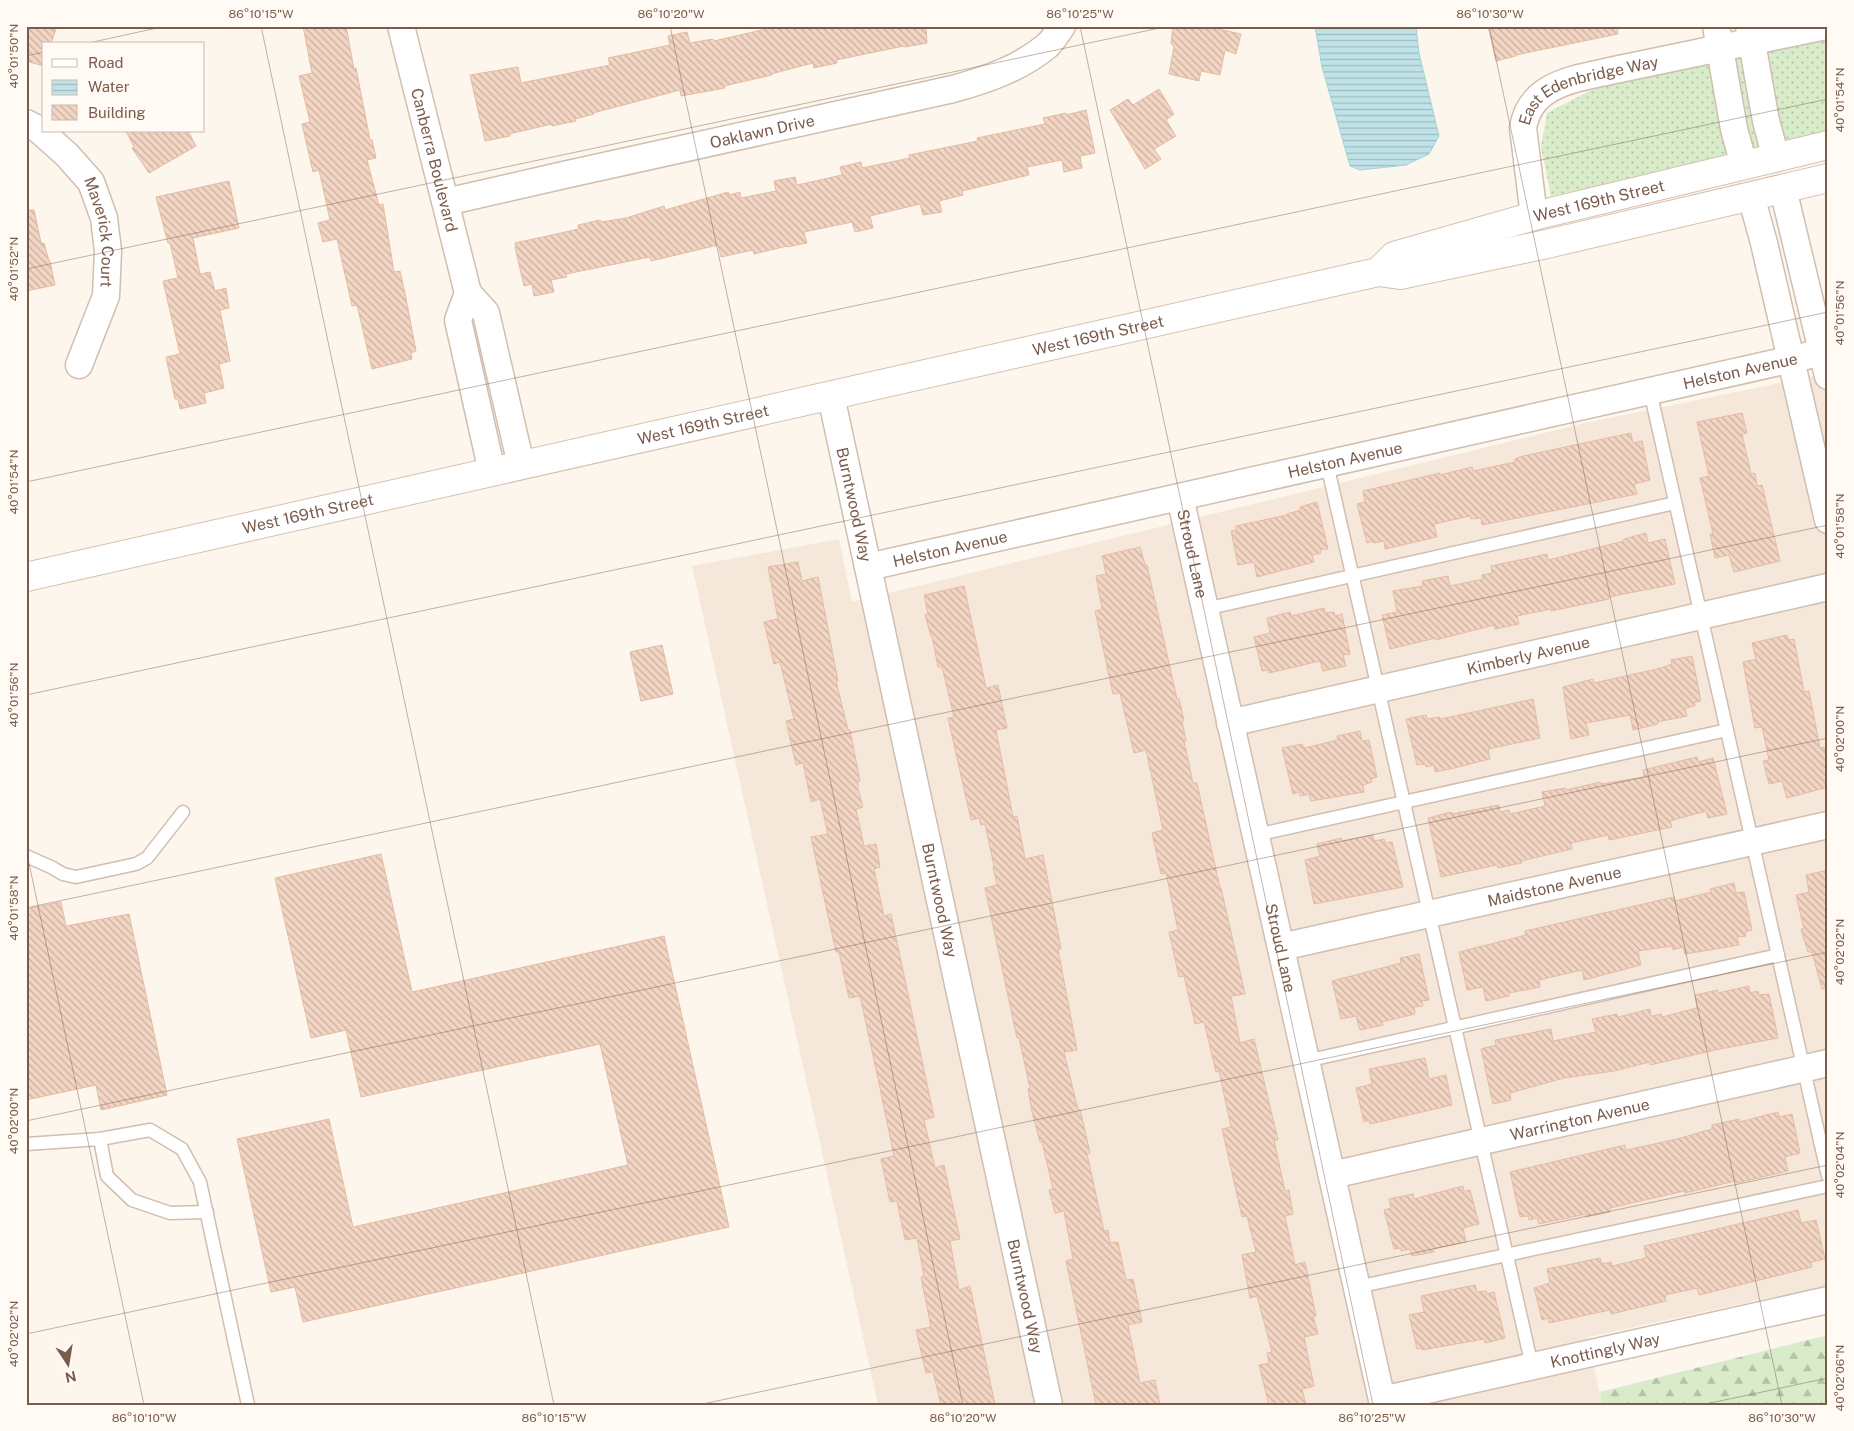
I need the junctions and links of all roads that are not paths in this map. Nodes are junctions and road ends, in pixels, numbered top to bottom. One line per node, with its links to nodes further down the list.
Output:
1 (401, 26): 13 (street, Canberra Boulevard)
2 (1062, 26): 13 (street, Oaklawn Drive)
3 (1826, 26): 4 (street, East Edenbridge Way)
4 (1750, 34): 5 (street, East Edenbridge Way); 8 (street)
5 (1718, 37): 9 (street); 14 (street, East Edenbridge Way)
6 (26, 123): 19 (street, Maverick Court)
7 (1828, 146): 8 (street, West 169th Street)
8 (1776, 158): 9 (street, West 169th Street); 11 (lane)
9 (1744, 165): 12 (lane); 14 (street, West 169th Street)
10 (1828, 178): 11 (street, West 169th Street)
11 (1784, 189): 12 (street, West 169th Street); 18 (street)
12 (1751, 196): 15 (street, West 169th Street); 17 (street)
13 (446, 202): 16 (street, Canberra Boulevard)
14 (1534, 216): 15 (street, West 169th Street)
15 (1378, 272): 21 (street, West 169th Street)
16 (468, 293): 23 (street, Canberra Boulevard); 24 (street)
17 (1791, 359): 18 (street, Helston Avenue); 20 (street, Helston Avenue); 27 (street)
18 (1826, 359)
19 (80, 365)
20 (1650, 391): 22 (street, Helston Avenue); 26 (lane)
21 (831, 396): 23 (street, West 169th Street); 28 (street, Burntwood Way)
22 (1327, 464): 25 (street, Helston Avenue); 29 (lane)
23 (521, 466): 24 (street, West 169th Street)
24 (492, 472): 30 (street, West 169th Street)
25 (1180, 497): 28 (street, Helston Avenue); 32 (street, Stroud Lane)
26 (1675, 503): 29 (lane); 33 (lane)
27 (1828, 520)
28 (868, 567): 62 (street, Burntwood Way)
29 (1352, 576): 32 (lane); 34 (lane)
30 (26, 577)
31 (1828, 587): 33 (street, Kimberly Avenue)
32 (1205, 609): 35 (street, Stroud Lane)
33 (1701, 616): 34 (street, Kimberly Avenue); 36 (lane)
34 (1378, 689): 35 (street, Kimberly Avenue); 37 (lane)
35 (1230, 723): 40 (street, Stroud Lane)
36 (1727, 730): 37 (lane); 41 (lane)
37 (1403, 801): 40 (lane); 43 (lane)
38 (183, 812): 42 (lane)
39 (1828, 825): 41 (street, Maidstone Avenue)
40 (1256, 835): 44 (street, Stroud Lane)
41 (1752, 842): 43 (street, Maidstone Avenue); 45 (lane)
42 (26, 856)
43 (1429, 914): 44 (street, Maidstone Avenue); 46 (lane)
44 (1281, 947): 47 (street, Stroud Lane)
45 (1778, 955): 46 (lane); 48 (lane)
46 (1455, 1027): 47 (lane); 50 (lane)
47 (1306, 1060): 52 (street, Stroud Lane)
48 (1816, 1065): 50 (street, Warrington Avenue); 53 (lane)
49 (100, 1139): 51 (lane); 55 (lane); 55 (lane)
50 (1481, 1141): 52 (street, Warrington Avenue); 56 (lane)
51 (26, 1144)
52 (1332, 1175): 57 (street, Stroud Lane)
53 (1828, 1176)
54 (1828, 1186): 56 (lane)
55 (207, 1212): 61 (lane)
56 (1507, 1255): 57 (lane); 59 (lane)
57 (1357, 1287): 60 (street, Stroud Lane)
58 (1828, 1300): 59 (street, Knottingly Way)
59 (1532, 1366): 60 (street, Knottingly Way)
60 (1382, 1400)
61 (248, 1405)
62 (1049, 1405)

